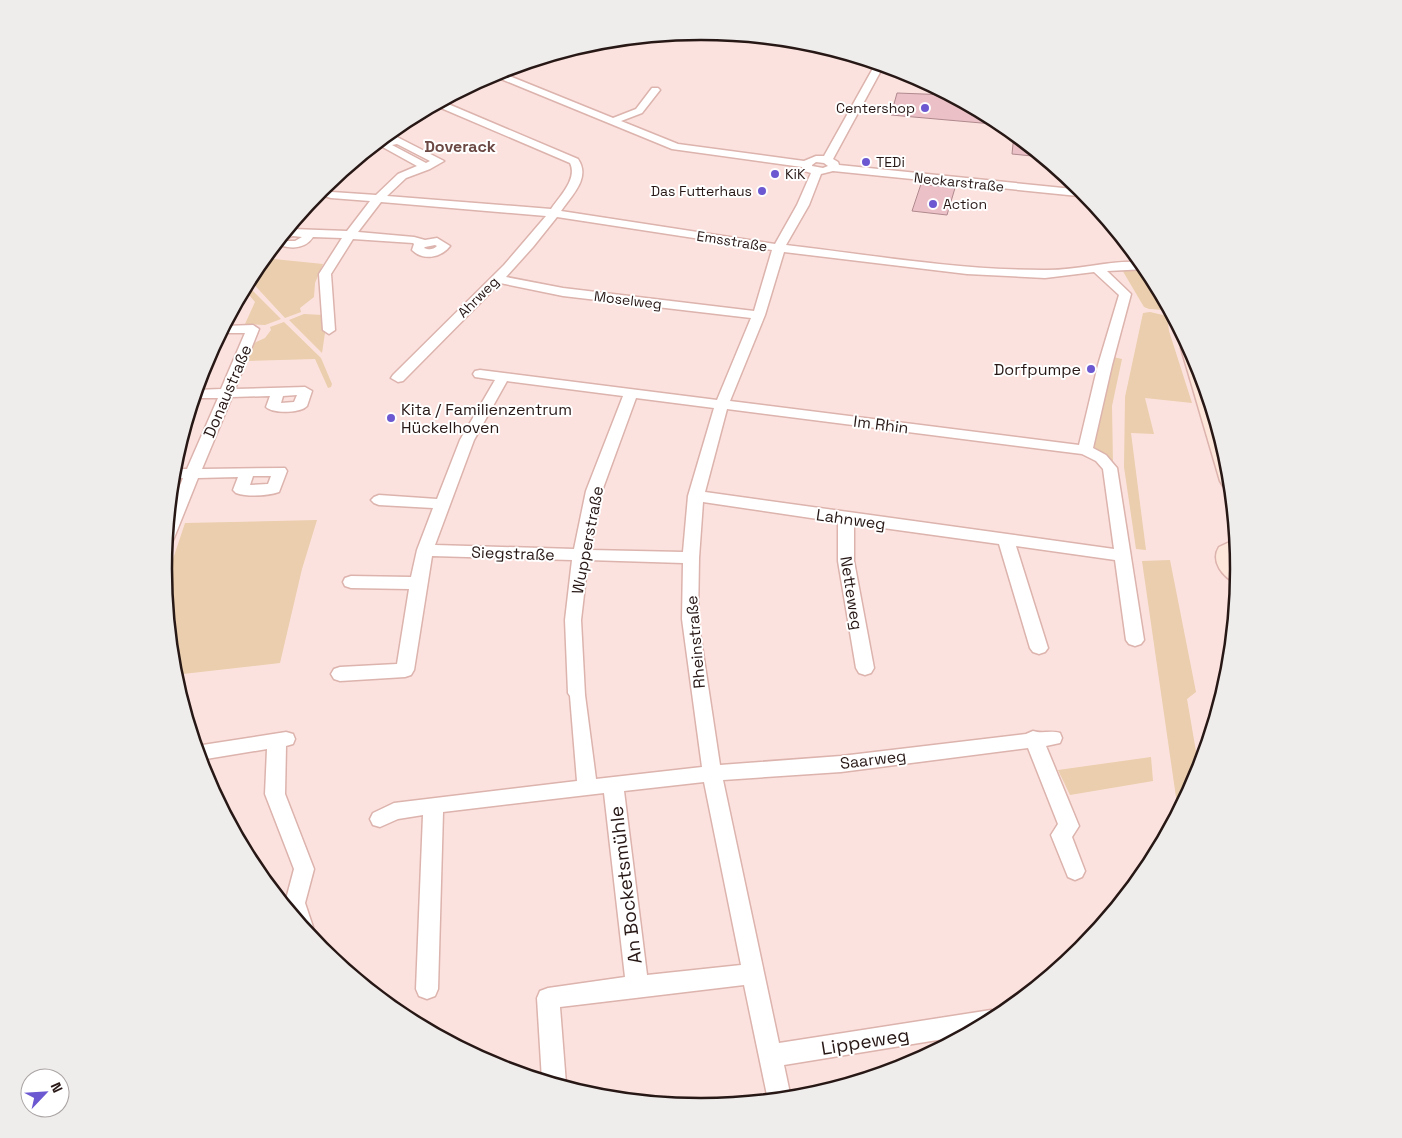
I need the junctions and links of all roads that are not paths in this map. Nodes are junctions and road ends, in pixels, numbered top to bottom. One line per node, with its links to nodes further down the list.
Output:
1 (877, 70): 7 (street)
2 (505, 78): 5 (street)
3 (655, 90): 5 (street)
4 (446, 106): 13 (street, Ahrweg)
5 (613, 121): 6 (street)
6 (806, 164): 7 (street); 9 (street)
7 (830, 164): 9 (street); 10 (street, Neckarstraße)
8 (426, 166): 12 (street)
9 (817, 171): 18 (street, Rheinstraße)
10 (1072, 192)
11 (328, 194): 12 (street, Emsstraße)
12 (378, 199): 13 (street, Emsstraße); 16 (street)
13 (555, 213): 18 (street, Emsstraße); 21 (street, Ahrweg)
14 (293, 232): 15 (street)
15 (306, 234): 16 (street)
16 (350, 235): 17 (street); 24 (street)
17 (423, 243)
18 (779, 248): 20 (street, Emsstraße); 22 (street, Rheinstraße)
19 (1134, 265): 20 (street, Emsstraße)
20 (1097, 268): 33 (street)
21 (498, 279): 22 (street, Moselweg); 27 (street, Ahrweg)
22 (759, 316): 32 (street, Rheinstraße)
23 (230, 330): 30 (street, Donaustraße)
24 (329, 330)
25 (480, 374): 26 (street, Im Rhin)
26 (503, 377): 29 (street, Im Rhin); 39 (street)
27 (398, 378)
28 (278, 391): 30 (street)
29 (631, 392): 32 (street, Im Rhin); 45 (street, Wupperstraße)
30 (225, 393): 31 (street); 36 (street, Donaustraße)
31 (202, 394)
32 (722, 404): 33 (street, Im Rhin); 37 (street, Rheinstraße)
33 (1085, 450): 46 (street)
34 (247, 472): 36 (street)
35 (181, 474): 36 (street)
36 (193, 474): 40 (street, Donaustraße)
37 (696, 496): 41 (street, Lahnweg); 47 (street, Rheinstraße)
38 (379, 500): 39 (street)
39 (442, 504): 43 (street)
40 (175, 517)
41 (846, 518): 42 (street, Lahnweg); 53 (street, Netteweg)
42 (1006, 540): 46 (street, Lahnweg); 52 (street)
43 (425, 550): 45 (street, Siegstraße); 50 (street)
44 (1229, 550): 48 (main road)
45 (581, 555): 47 (street, Siegstraße); 58 (street, Wupperstraße)
46 (1122, 555): 51 (street)
47 (691, 558): 56 (street, Rheinstraße)
48 (1230, 568)
49 (351, 582): 50 (street)
50 (418, 582): 54 (street)
51 (1135, 640)
52 (1039, 648)
53 (864, 668)
54 (340, 674)
55 (205, 752): 62 (street)
56 (712, 773): 57 (street, An Bocketsmühle); 61 (street, Saarweg); 63 (street, Rheinstraße)
57 (613, 784): 58 (street, An Bocketsmühle); 64 (street, An Bocketsmühle)
58 (588, 788): 59 (street, An Bocketsmühle)
59 (434, 805): 60 (street, An Bocketsmühle); 65 (street)
60 (380, 819)
61 (1075, 871)
62 (297, 911)
63 (752, 974): 64 (street, An Bocketsmühle); 67 (street, Rheinstraße)
64 (637, 986): 68 (street, An Bocketsmühle)
65 (427, 989)
66 (969, 1024): 67 (street, Lippeweg)
67 (768, 1056): 69 (street, Rheinstraße)
68 (553, 1077)
69 (776, 1092)

